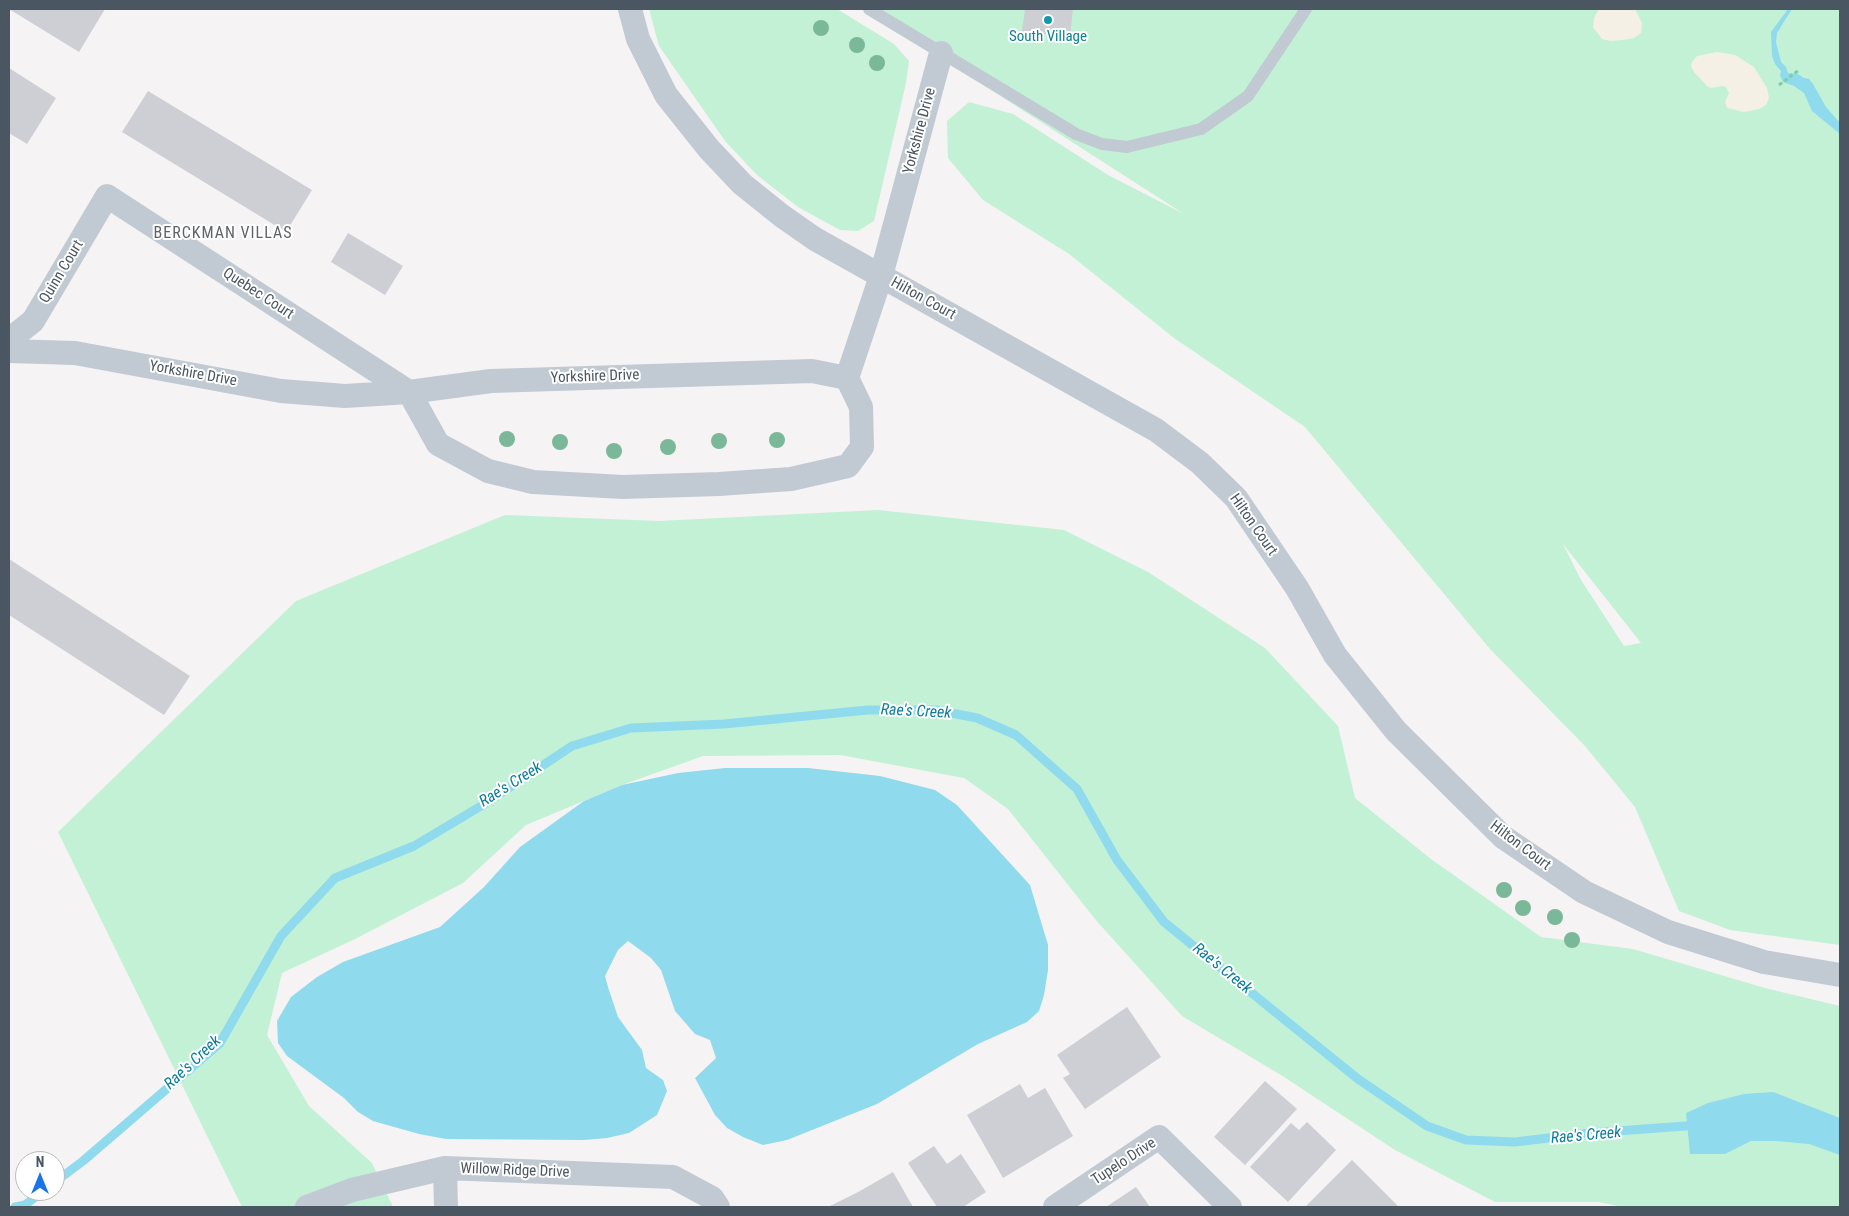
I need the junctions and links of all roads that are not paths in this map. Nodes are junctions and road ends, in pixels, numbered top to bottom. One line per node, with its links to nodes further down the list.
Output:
1 (630, 9): 6 (street, Hilton Court)
2 (869, 9): 4 (lane)
3 (1306, 9): 4 (lane)
4 (941, 54): 6 (street, Yorkshire Drive)
5 (107, 196): 7 (street, Quinn Court); 10 (street, Quebec Court)
6 (881, 276): 9 (street, Yorkshire Drive); 11 (street, Hilton Court)
7 (9, 340)
8 (9, 351): 10 (street, Yorkshire Drive)
9 (847, 378): 10 (street, Yorkshire Drive); 10 (street)
10 (409, 392)
11 (1840, 975)
12 (445, 1168): 13 (street, Willow Ridge Drive); 14 (street); 15 (street, Willow Ridge Drive)
13 (307, 1207)
14 (446, 1207)
15 (718, 1207)
16 (1055, 1207): 17 (street, Tupelo Drive)
17 (1230, 1207)

